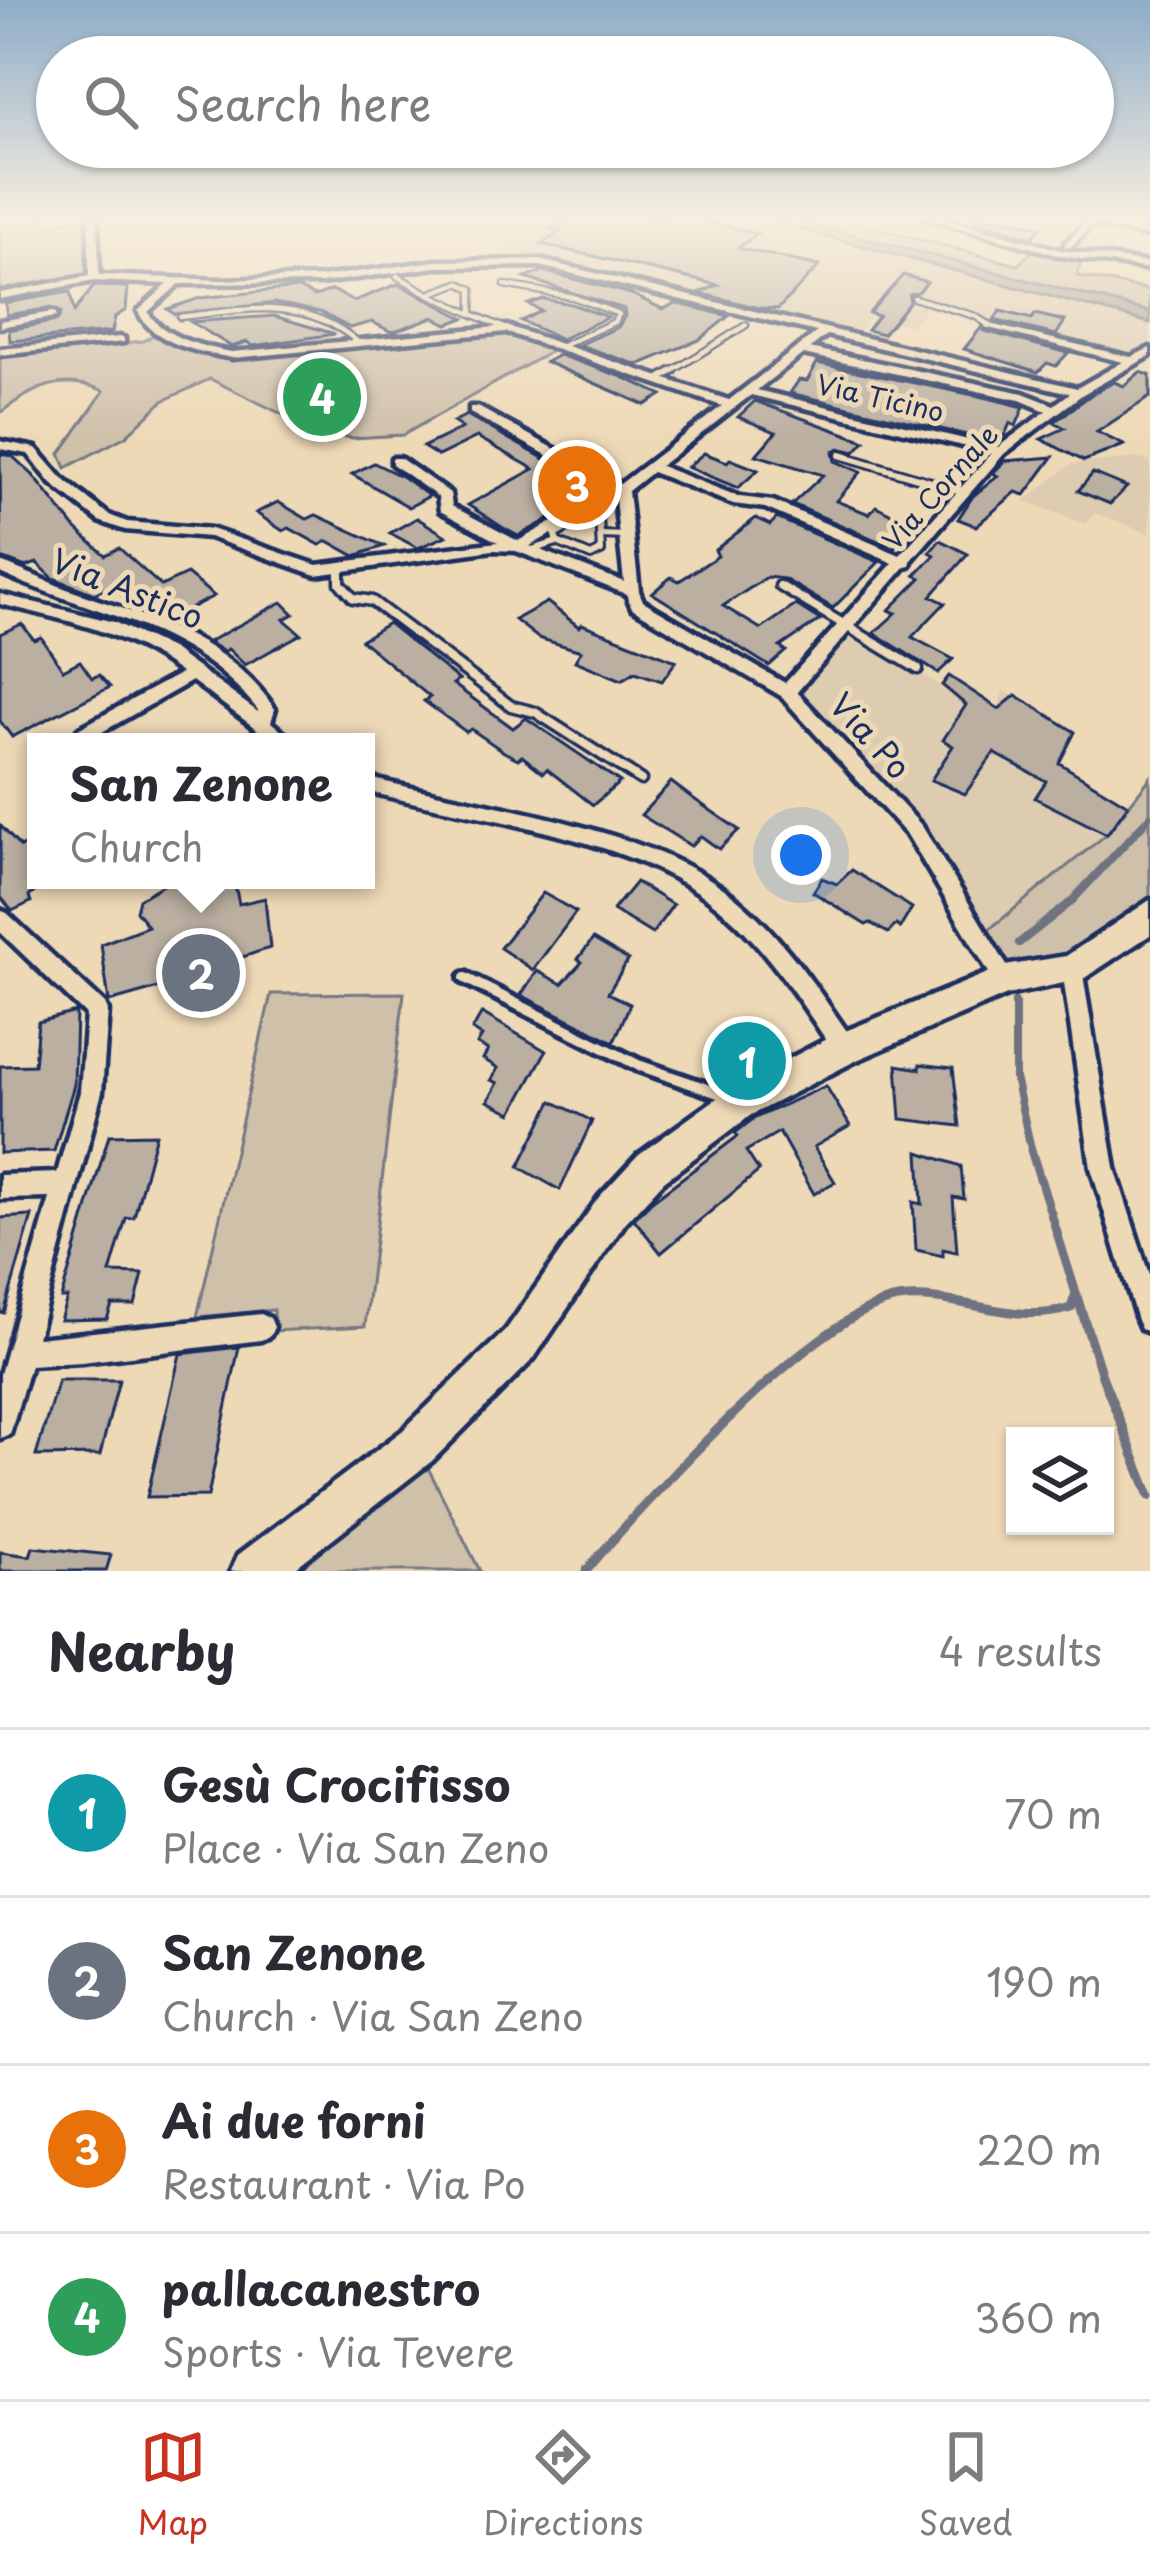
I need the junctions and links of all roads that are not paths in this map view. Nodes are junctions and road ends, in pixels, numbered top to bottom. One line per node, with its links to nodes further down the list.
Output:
1 (165, 291): 18 (street)
2 (424, 291): 7 (lane)
3 (436, 291): 7 (lane)
4 (472, 291): 9 (lane)
5 (541, 291): 19 (lane)
6 (657, 291): 16 (street)
7 (429, 294): 9 (lane)
8 (914, 298): 14 (lane)
9 (472, 314): 15 (lane)
10 (52, 315): 12 (street)
11 (180, 317): 18 (lane)
12 (0, 324)
13 (746, 325): 24 (lane)
14 (989, 325): 23 (street)
15 (507, 329): 18 (street); 19 (street)
16 (824, 332): 20 (street, Via Po); 26 (street)
17 (120, 340): 22 (street)
18 (359, 343)
19 (562, 346): 24 (street)
20 (802, 350): 25 (street, Via Po); 29 (street)
21 (1150, 351): 23 (street, Via Cornale)
22 (0, 352)
23 (1133, 361): 26 (street, Via Cornale)
24 (658, 380): 27 (street)
25 (749, 391): 27 (street, Via Po); 31 (street, Via Ticino)
26 (1079, 392): 29 (street, Via Cornale)
27 (729, 404): 34 (street, Via Po)
28 (474, 410): 35 (street)
29 (1055, 410): 31 (street, Via Cornale)
30 (0, 446): 43 (street, Via Po)
31 (1000, 452): 36 (street, Via Cornale)
32 (840, 455): 36 (lane)
33 (396, 461): 40 (street, Via Po)
34 (650, 467): 35 (street, Via Po); 41 (street)
35 (621, 490): 38 (street); 40 (street, Via Po)
36 (965, 492): 41 (street, Via Cornale)
37 (601, 535): 38 (lane); 39 (lane); 39 (lane)
38 (626, 536): 45 (street)
39 (557, 542): 40 (lane)
40 (524, 549): 43 (street, Via Po); 45 (street, Via Po)
41 (905, 563): 47 (street, Via Cornale)
42 (0, 567): 51 (street, Via Astico)
43 (340, 569): 54 (lane)
44 (780, 586): 47 (lane)
45 (632, 591): 50 (street, Via Po)
46 (0, 599): 49 (street)
47 (848, 628): 48 (lane); 50 (street, Via Cornale)
48 (918, 669)
49 (195, 672): 51 (street); 52 (street)
50 (787, 692): 60 (street, Via Po)
51 (262, 725): 53 (street)
52 (86, 733)
53 (273, 733)
54 (640, 780)
55 (375, 786): 61 (street)
56 (1150, 913): 58 (street)
57 (0, 920): 63 (street)
58 (1072, 969): 60 (street); 65 (street)
59 (465, 978): 62 (lane)
60 (1005, 981): 61 (street)
61 (844, 1048): 62 (street)
62 (739, 1103): 69 (street)
63 (64, 1185): 64 (street); 67 (street)
64 (0, 1187)
65 (1150, 1320)
66 (260, 1327): 67 (street)
67 (22, 1352): 68 (street)
68 (0, 1424)
69 (254, 1571)

